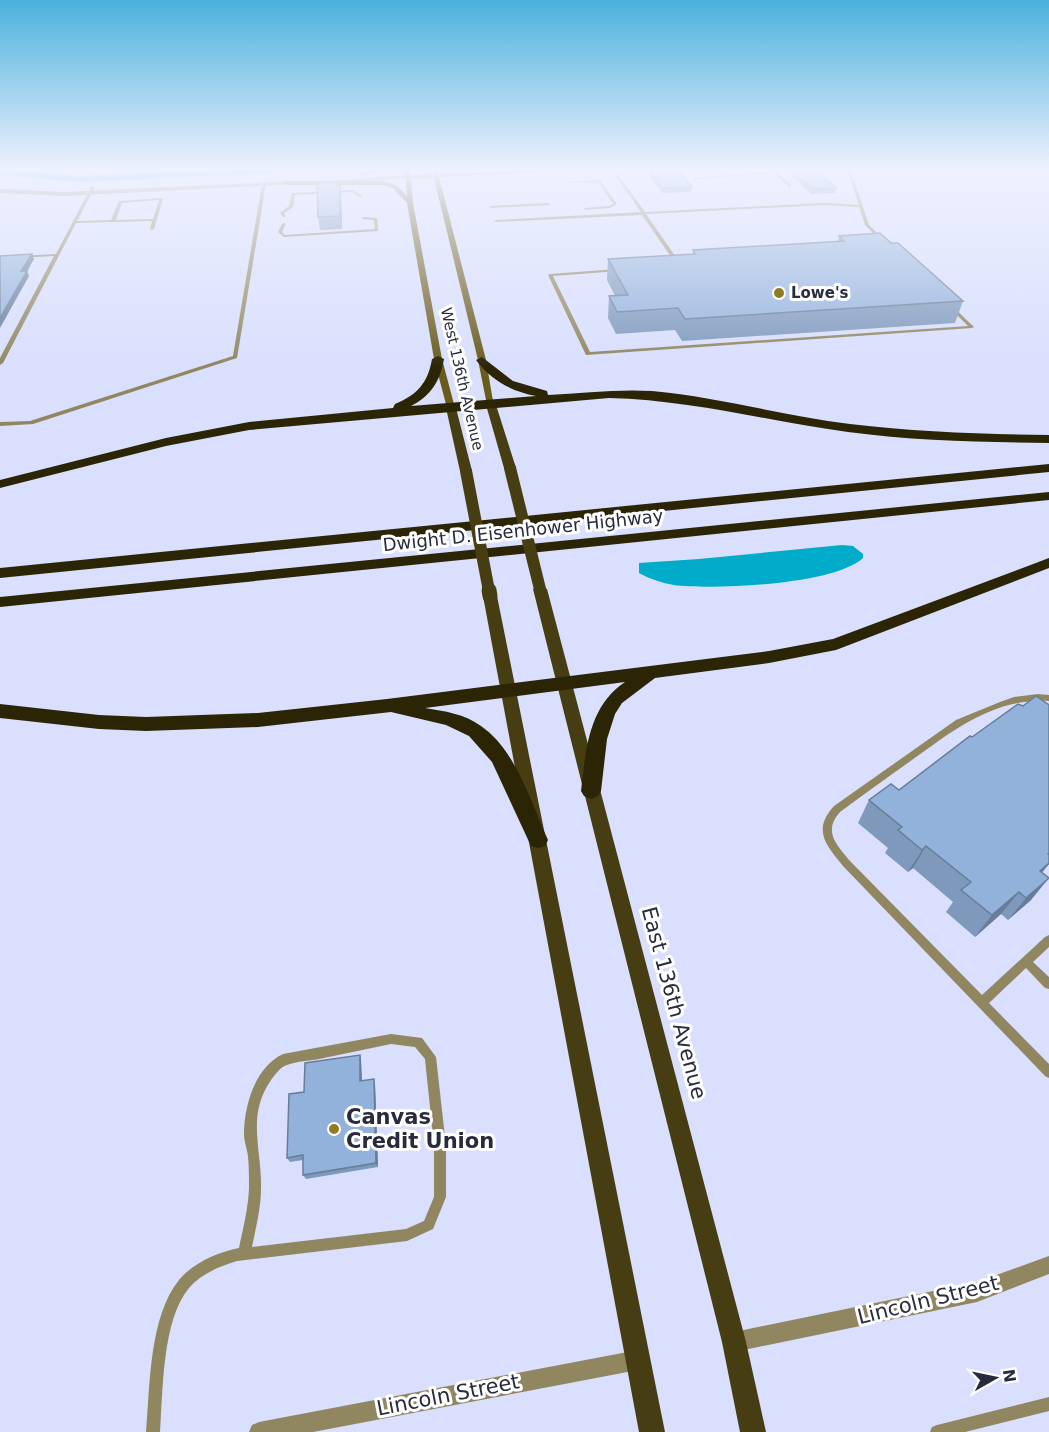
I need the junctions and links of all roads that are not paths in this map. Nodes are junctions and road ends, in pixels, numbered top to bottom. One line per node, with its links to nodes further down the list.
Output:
1 (67, 235): 10 (lane)
2 (255, 235): 22 (lane)
3 (283, 235): 4 (lane)
4 (310, 235)
5 (416, 235): 15 (main road, West 136th Avenue)
6 (451, 235): 16 (main road, West 136th Avenue)
7 (660, 235): 12 (lane)
8 (877, 235): 9 (lane)
9 (891, 249)
10 (57, 255): 11 (lane); 17 (lane)
11 (0, 258)
12 (668, 267)
13 (623, 270): 14 (lane)
14 (948, 303)
15 (438, 359): 20 (main road, West 136th Avenue); 21 (highway)
16 (482, 360): 18 (highway); 19 (main road, West 136th Avenue)
17 (0, 363)
18 (566, 397): 19 (highway); 23 (highway)
19 (490, 405): 20 (highway); 32 (main road, West 136th Avenue, bridge)
20 (451, 408): 21 (highway); 37 (main road, West 136th Avenue, bridge)
21 (388, 412): 26 (highway)
22 (0, 424)
23 (1049, 438)
24 (1049, 458): 29 (highway, Dwight D. Eisenhower Highway)
25 (1049, 468): 31 (highway)
26 (0, 484)
27 (1049, 485): 33 (highway)
28 (1049, 496): 34 (highway, Dwight D. Eisenhower Highway)
29 (0, 560)
30 (1049, 563): 35 (highway)
31 (0, 573)
32 (540, 589): 36 (main road, East 136th Avenue)
33 (0, 590)
34 (0, 602)
35 (657, 672): 36 (highway); 41 (highway)
36 (564, 684): 37 (highway); 41 (main road, East 136th Avenue)
37 (508, 691): 39 (highway); 42 (main road)
38 (1049, 698): 46 (lane)
39 (387, 706): 40 (highway); 42 (highway)
40 (0, 711)
41 (591, 791): 50 (main road, East 136th Avenue)
42 (538, 840): 51 (main road)
43 (1049, 940): 44 (lane)
44 (1026, 962): 45 (lane); 46 (lane)
45 (1049, 984)
46 (982, 1002): 47 (lane)
47 (1049, 1072)
48 (244, 1254): 48 (lane); 53 (lane)
49 (1049, 1265): 50 (street, Lincoln Street)
50 (734, 1342): 56 (main road, East 136th Avenue)
51 (638, 1360): 54 (street, Lincoln Street); 55 (main road)
52 (1049, 1404): 57 (lane)
53 (153, 1432)
54 (259, 1432)
55 (652, 1432)
56 (753, 1432)
57 (937, 1432)

